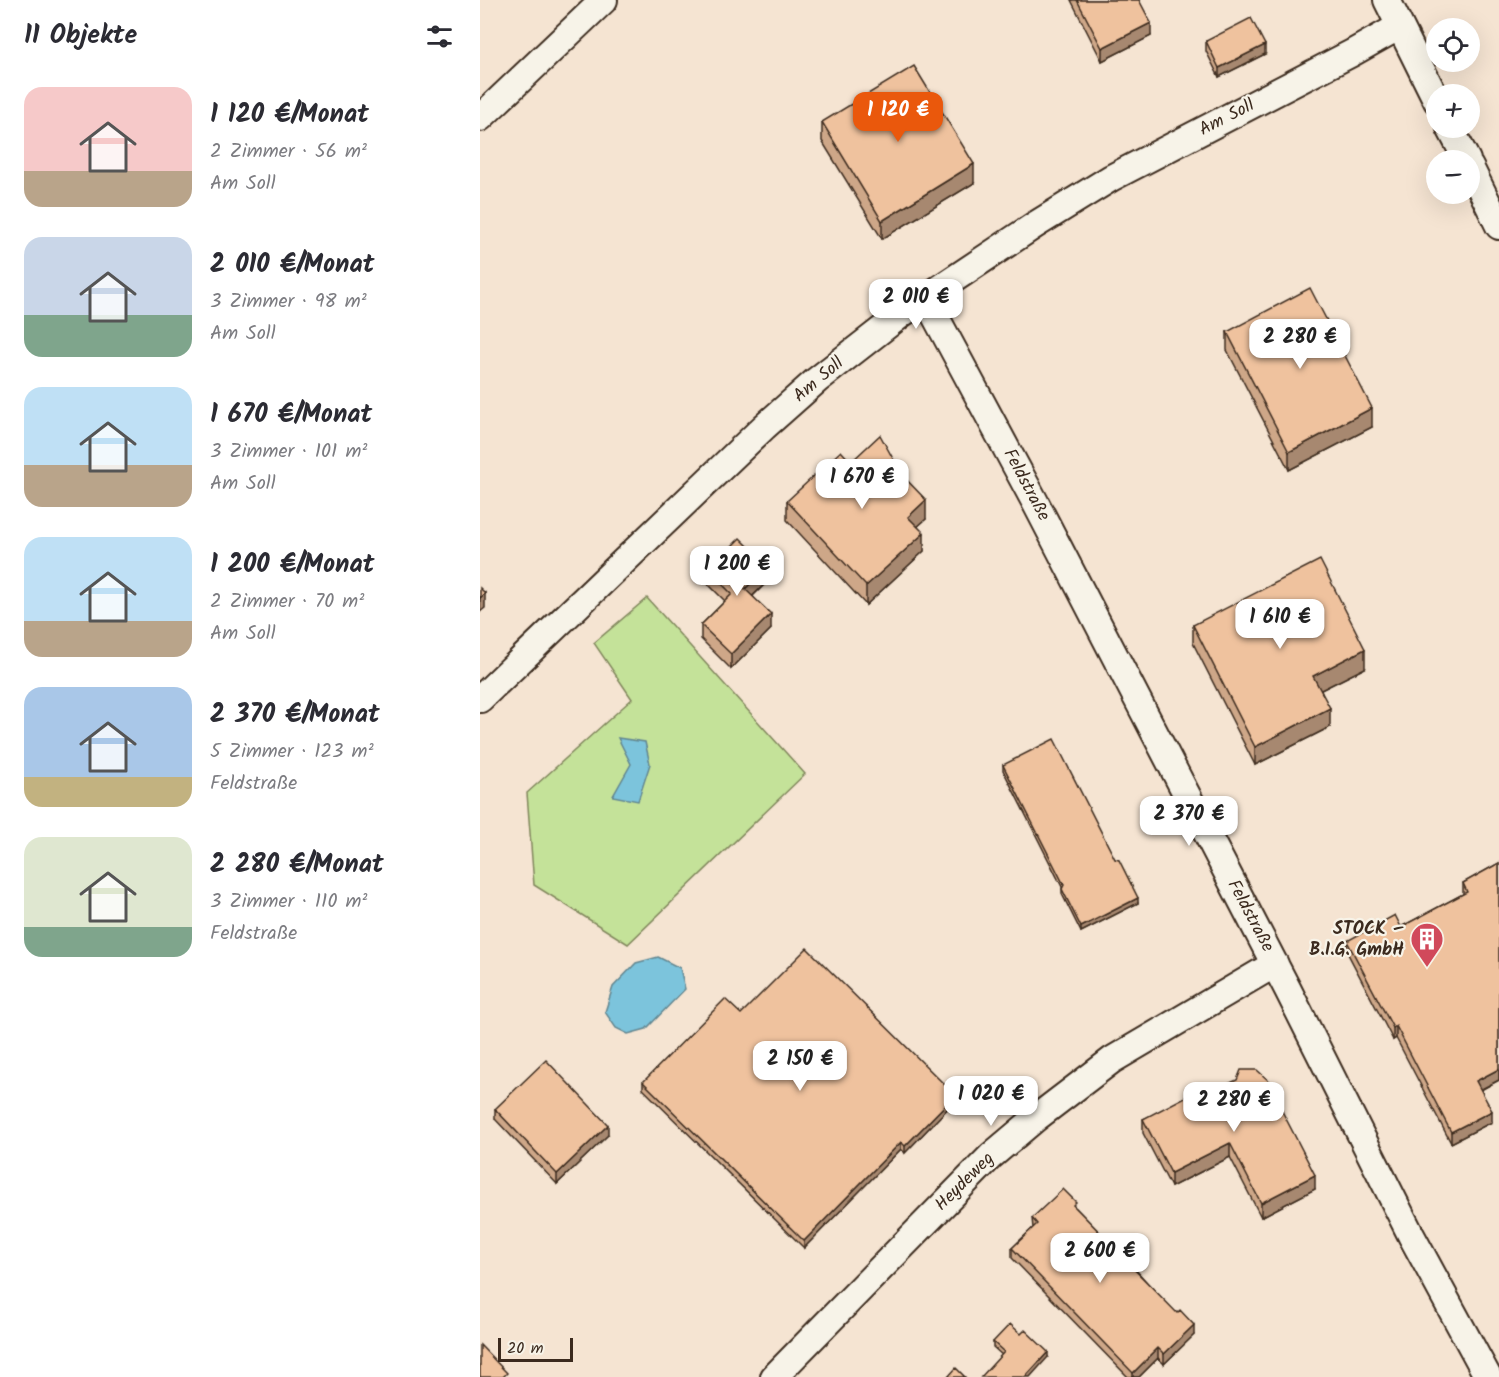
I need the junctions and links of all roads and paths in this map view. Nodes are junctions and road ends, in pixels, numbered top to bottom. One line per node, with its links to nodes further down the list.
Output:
1 (604, 0): 5 (street)
2 (1387, 0): 3 (street)
3 (1400, 26): 4 (street); 8 (street, Am Soll)
4 (1429, 84)
5 (480, 118)
6 (1480, 187): 7 (street)
7 (1499, 226)
8 (926, 297): 9 (street, Am Soll); 10 (street, Feldstraße)
9 (480, 699)
10 (1275, 964): 11 (street, Heydeweg); 12 (street, Feldstraße)
11 (774, 1377)
12 (1488, 1377)

